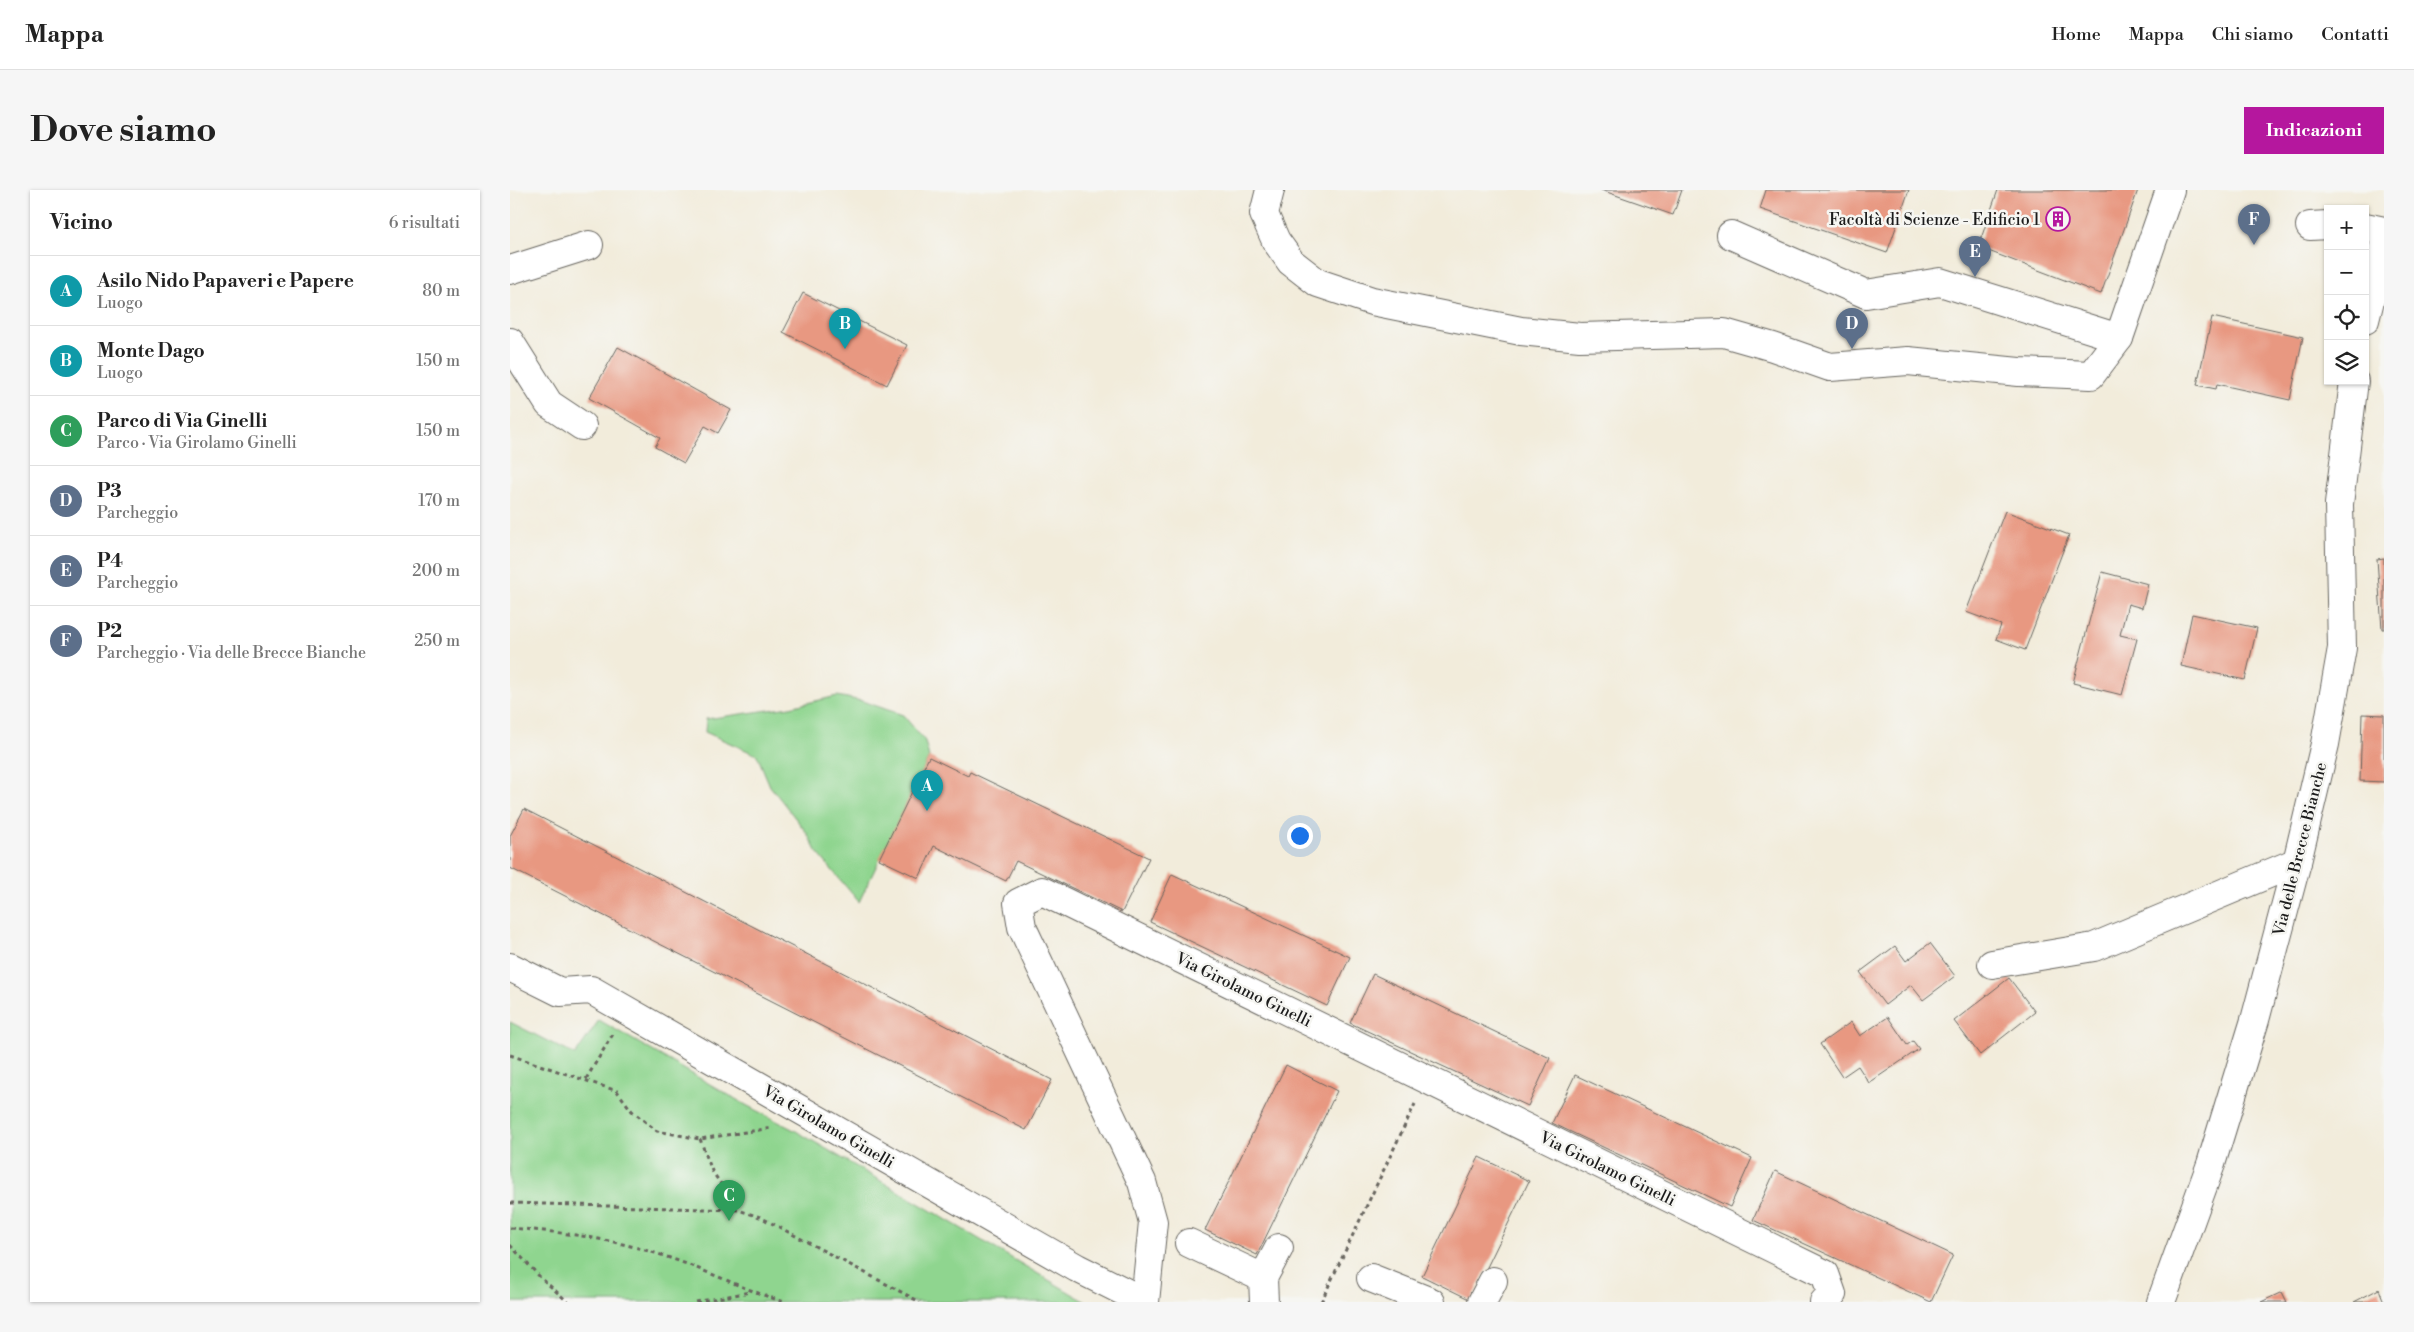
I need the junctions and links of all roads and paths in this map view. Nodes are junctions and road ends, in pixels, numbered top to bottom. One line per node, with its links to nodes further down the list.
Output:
1 (1270, 190): 10 (street)
2 (2170, 190): 10 (street)
3 (2369, 227): 4 (street)
4 (2384, 231)
5 (1731, 235): 10 (street)
6 (2384, 244): 9 (street)
7 (589, 245): 8 (street)
8 (510, 270)
9 (2369, 304)
10 (2118, 338)
11 (510, 342): 13 (street)
12 (2354, 385): 14 (street, Via delle Brecce Bianche)
13 (582, 426)
14 (2297, 862): 15 (street); 40 (street, Via delle Brecce Bianche)
15 (1992, 964)
16 (510, 967): 17 (street, Via Girolamo Ginelli)
17 (627, 1010): 20 (path); 36 (street, Via Girolamo Ginelli)
18 (510, 1055): 20 (path)
19 (1426, 1078): 36 (street, Via Girolamo Ginelli); 37 (path); 39 (street, Via Girolamo Ginelli)
20 (586, 1079): 22 (path)
21 (774, 1128): 22 (path)
22 (700, 1139): 24 (path)
23 (510, 1203): 24 (path)
24 (738, 1210): 35 (path)
25 (510, 1228): 31 (path)
26 (1189, 1243): 30 (street)
27 (510, 1245): 32 (path)
28 (1279, 1248): 30 (street)
29 (1371, 1278): 38 (street)
30 (1264, 1290)
31 (751, 1292): 33 (path); 34 (path)
32 (568, 1302)
33 (696, 1302)
34 (784, 1302)
35 (920, 1302)
36 (1145, 1302)
37 (1321, 1302)
38 (1431, 1302)
39 (1824, 1302)
40 (2161, 1302)

